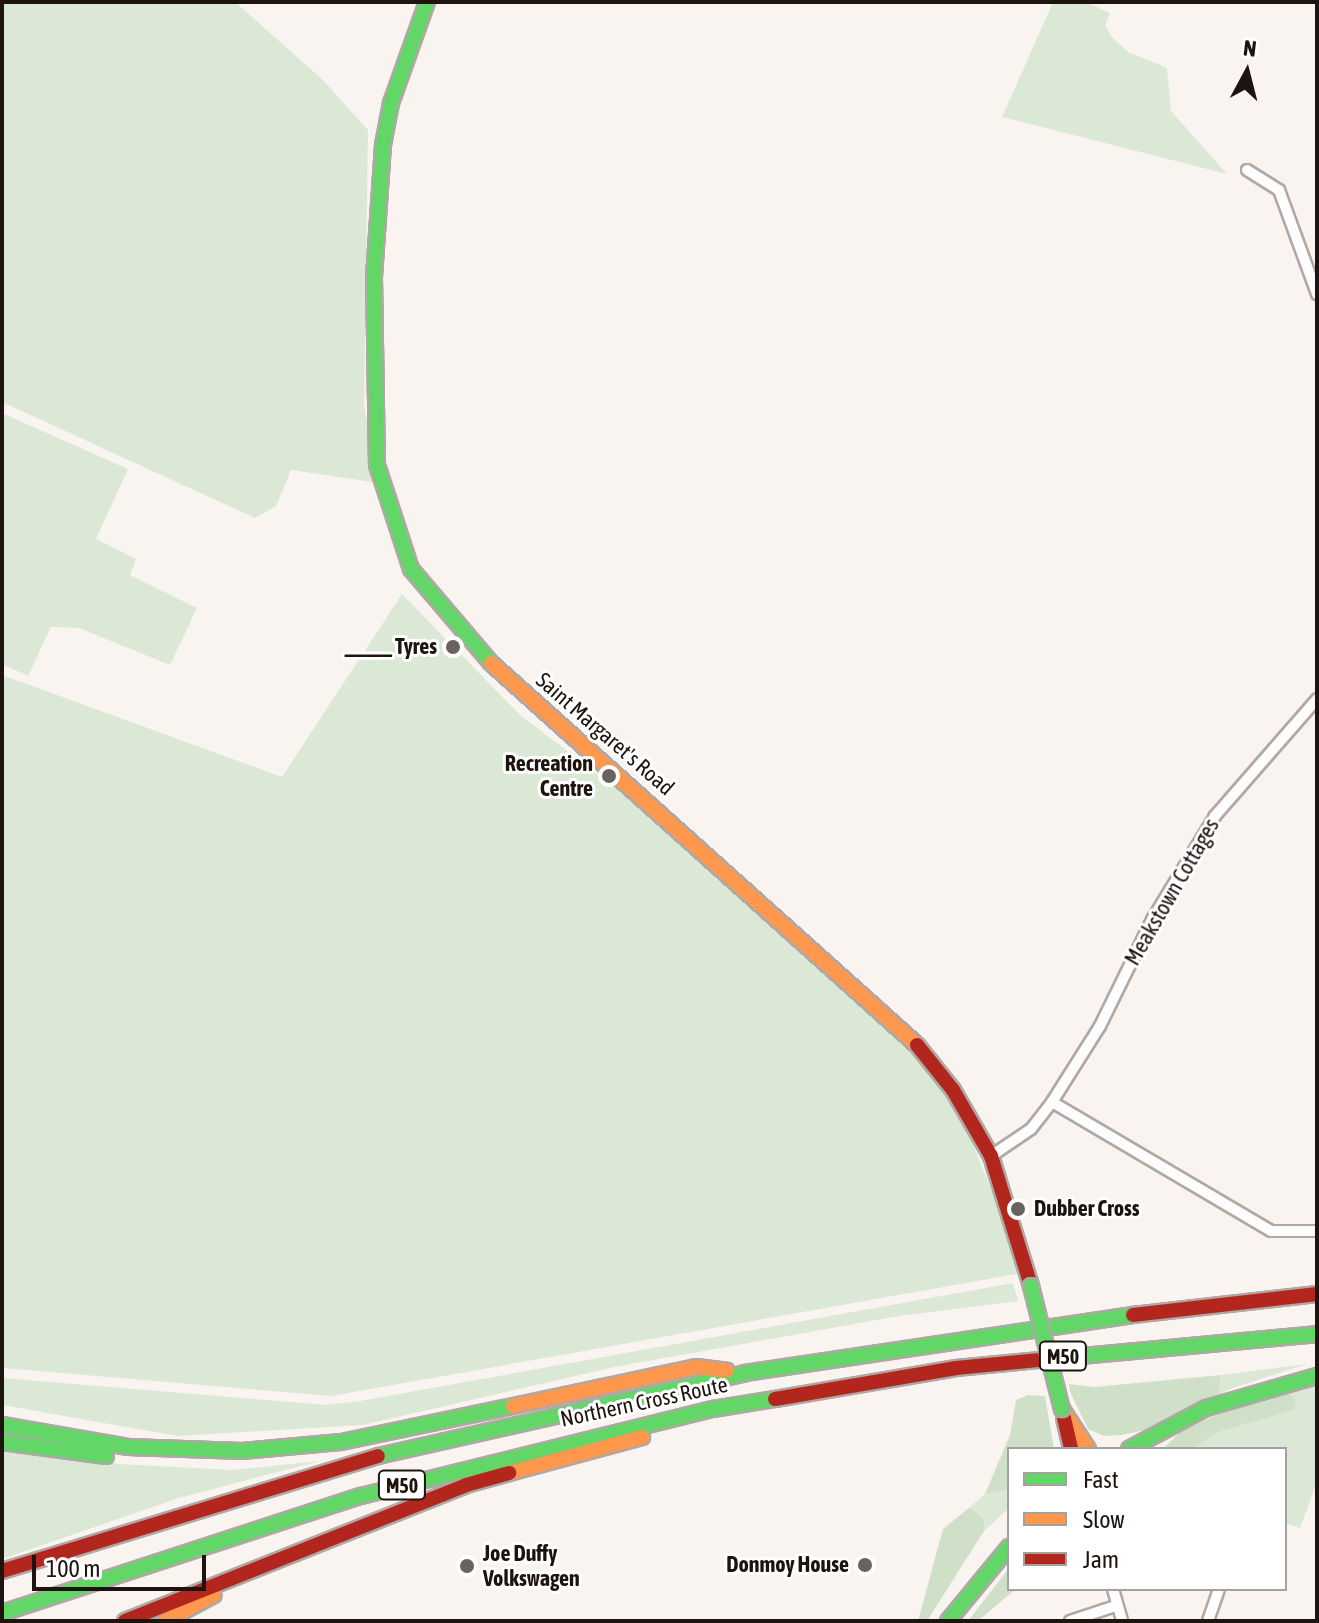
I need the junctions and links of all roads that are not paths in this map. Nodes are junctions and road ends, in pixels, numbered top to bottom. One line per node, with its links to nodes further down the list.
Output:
1 (427, 2): 6 (main road, Saint Margaret's Road)
2 (1247, 170): 3 (street)
3 (1317, 294)
4 (1317, 699): 5 (street, Meakstown Cottages)
5 (1052, 1102): 6 (street, Meakstown Cottages); 7 (street)
6 (991, 1156): 13 (main road, Saint Margaret's Road, bridge)
7 (1317, 1231)
8 (1317, 1294): 10 (main road, Northern Cross Route / M50)
9 (1317, 1334): 12 (main road, Northern Cross Route / M50)
10 (745, 1373): 14 (main road); 15 (main road, Northern Cross Route / M50)
11 (1317, 1376): 19 (main road)
12 (810, 1391): 21 (main road); 26 (main road, Northern Cross Route / M50)
13 (1062, 1409): 17 (main road, Saint Margaret's Road); 18 (main road, Saint Margaret's Road)
14 (2, 1425)
15 (443, 1439): 16 (main road); 22 (main road, Northern Cross Route / M50)
16 (2, 1442)
17 (1071, 1447)
18 (1087, 1447)
19 (1135, 1447)
20 (1007, 1549): 29 (main road)
21 (265, 1565): 27 (main road); 28 (main road)
22 (2, 1571)
23 (1113, 1591): 25 (street)
24 (1218, 1591): 32 (street)
25 (1115, 1606): 30 (street); 31 (street)
26 (2, 1613)
27 (125, 1621)
28 (165, 1621)
29 (948, 1621)
30 (1070, 1621)
31 (1122, 1621)
32 (1208, 1621)

